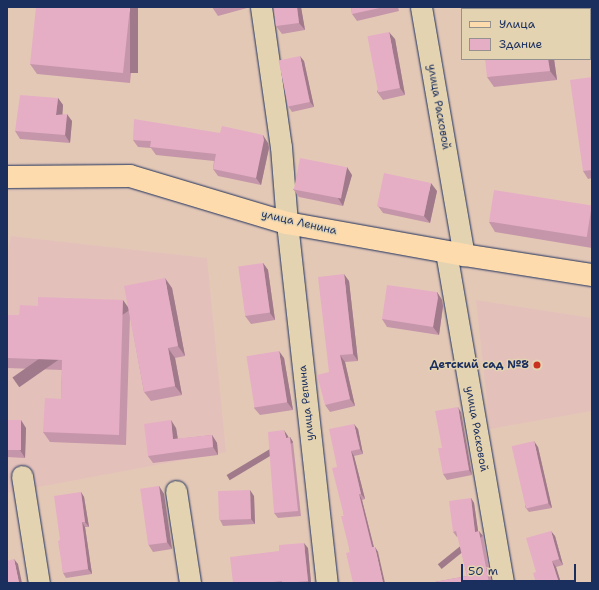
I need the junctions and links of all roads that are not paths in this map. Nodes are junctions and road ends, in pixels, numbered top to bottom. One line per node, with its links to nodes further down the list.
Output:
1 (261, 7): 4 (street, улица Репина)
2 (421, 7): 5 (street, улица Расковой)
3 (7, 177): 4 (main road, улица Ленина)
4 (287, 223): 5 (main road, улица Ленина); 11 (street, улица Репина)
5 (455, 254): 6 (main road, улица Ленина); 12 (street, улица Расковой)
6 (592, 275)
7 (22, 476): 9 (street)
8 (176, 491): 10 (street)
9 (39, 583)
10 (190, 583)
11 (327, 583)
12 (503, 583)

